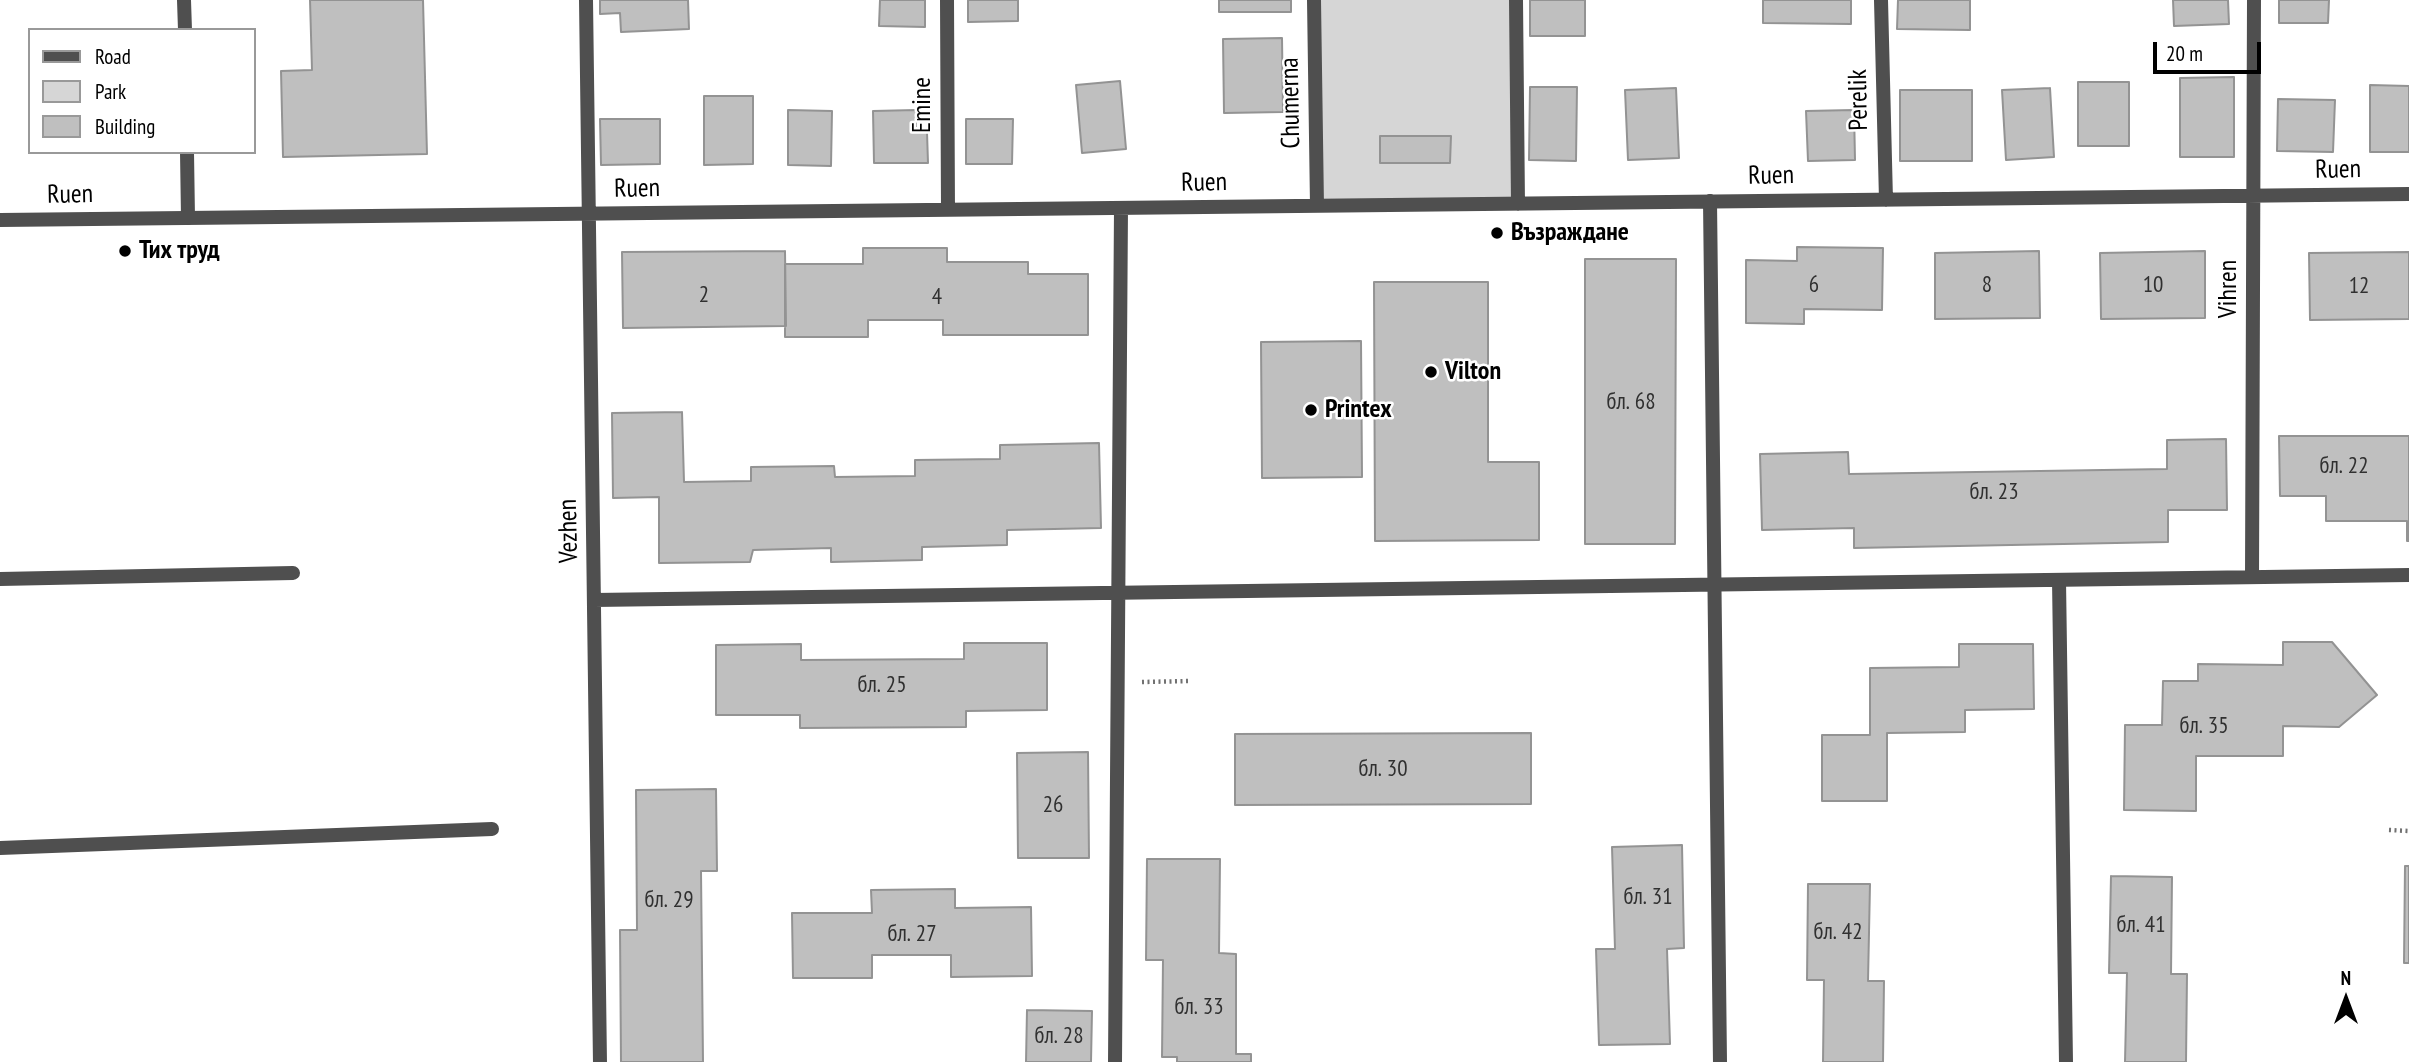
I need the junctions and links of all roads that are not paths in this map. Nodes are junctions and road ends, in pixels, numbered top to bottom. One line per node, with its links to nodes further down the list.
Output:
1 (184, 0): 8 (street)
2 (586, 0): 18 (street, Vezhen)
3 (947, 0): 17 (street, Emine)
4 (1314, 0): 15 (street, Chumerna)
5 (1516, 0): 14 (street)
6 (1881, 0): 12 (street, Perelik)
7 (2255, 0): 11 (street, Vihren)
8 (185, 28)
9 (187, 154): 19 (street)
10 (2409, 194): 11 (street, Ruen)
11 (2254, 196): 12 (street, Ruen); 23 (street, Vihren)
12 (1886, 200): 13 (street, Ruen)
13 (1710, 201): 14 (street, Ruen); 26 (street)
14 (1518, 204): 15 (street, Ruen)
15 (1317, 206): 16 (street, Ruen)
16 (1121, 208): 17 (street, Ruen); 27 (street)
17 (948, 210): 18 (street, Ruen)
18 (589, 214): 19 (street, Ruen); 28 (street, Vezhen)
19 (188, 218): 20 (street, Ruen)
20 (0, 220)
21 (293, 573): 24 (street)
22 (2409, 575): 23 (street)
23 (2252, 578): 25 (street)
24 (0, 579)
25 (2059, 580): 26 (street); 34 (street)
26 (1715, 585): 27 (street); 33 (street)
27 (1118, 593): 28 (street); 32 (street)
28 (594, 600): 31 (street, Vezhen)
29 (492, 829): 30 (street)
30 (0, 848)
31 (600, 1062)
32 (1115, 1062)
33 (1720, 1062)
34 (2066, 1062)

